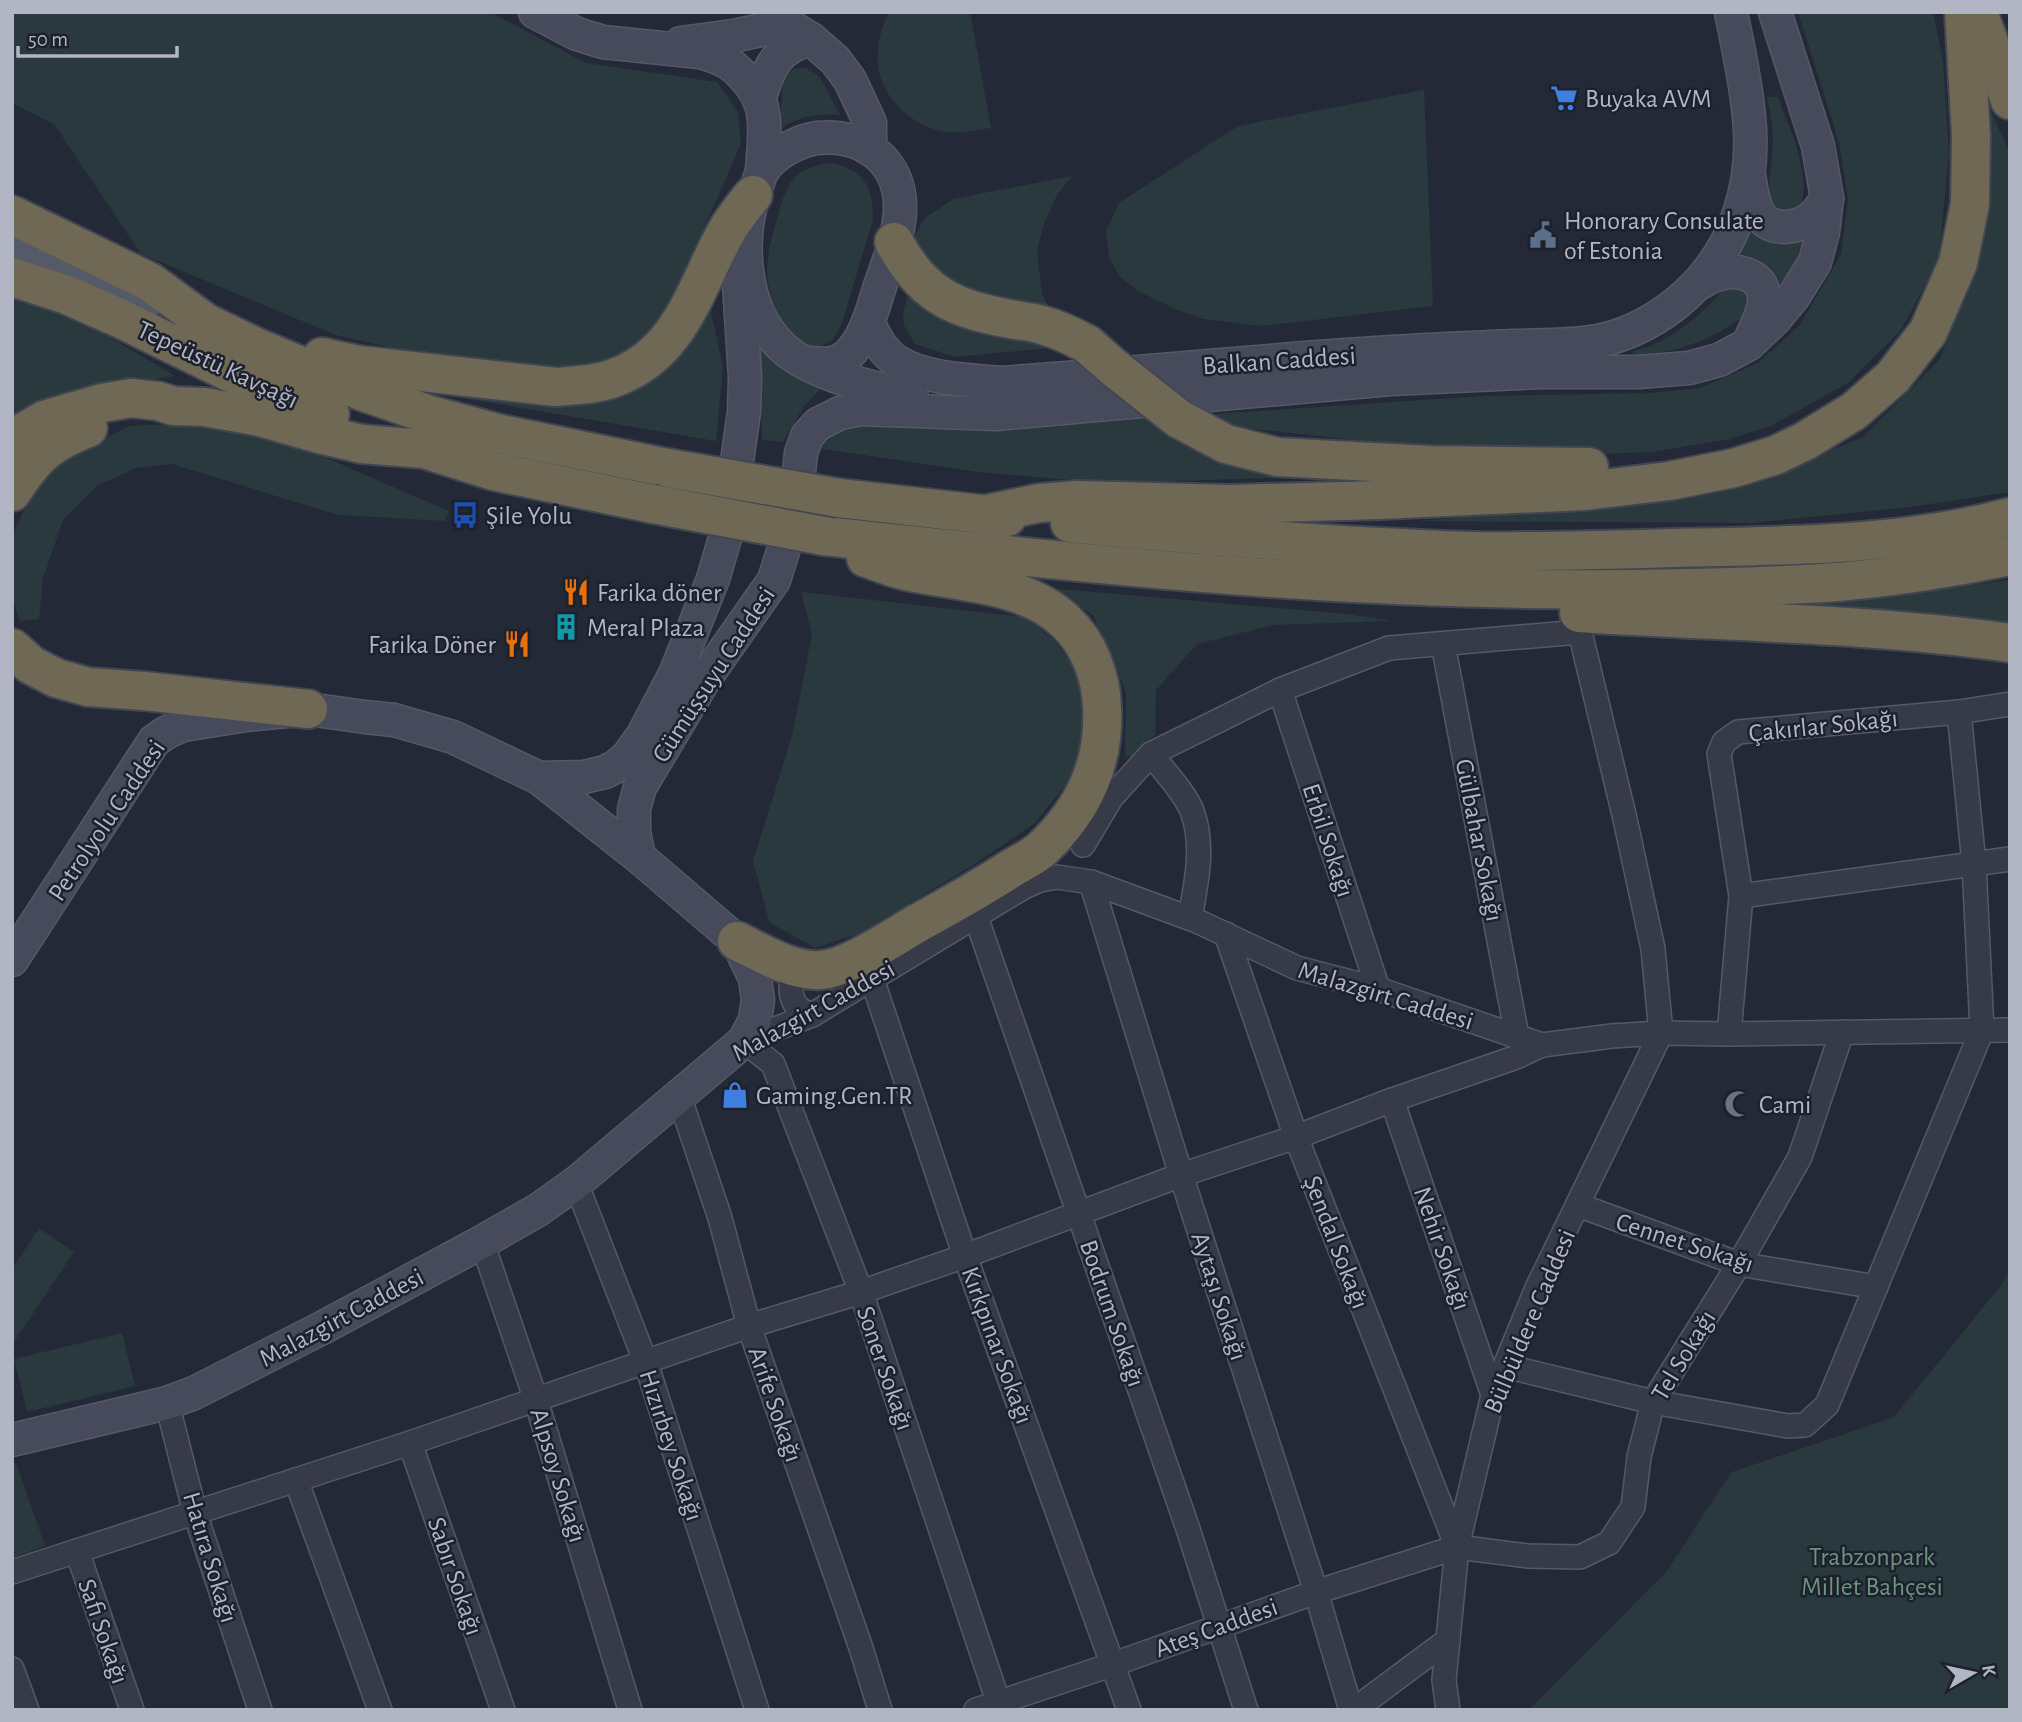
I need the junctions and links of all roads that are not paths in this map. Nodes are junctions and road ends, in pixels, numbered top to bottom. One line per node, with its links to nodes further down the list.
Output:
1 (535, 12): 7 (street)
2 (1731, 12): 11 (street)
3 (1774, 12): 13 (street)
4 (1964, 12): 29 (highway)
5 (1978, 12): 9 (highway)
6 (811, 39): 7 (street); 8 (street); 10 (street)
7 (650, 48): 8 (street)
8 (760, 100): 12 (street)
9 (2010, 100)
10 (870, 148): 12 (street); 16 (street)
11 (1748, 170): 13 (street); 19 (street)
12 (758, 183): 15 (street); 23 (highway)
13 (1827, 198): 22 (street)
14 (12, 215): 21 (highway)
15 (746, 242): 24 (street); 44 (street, Gümüşsuyu Caddesi)
16 (894, 243): 20 (street); 29 (highway, bridge)
17 (12, 248): 21 (main road)
18 (12, 277): 28 (highway, Tepeüstü Kavşağı)
19 (1696, 285): 20 (street, Balkan Caddesi); 22 (street)
20 (868, 322): 24 (street)
21 (206, 323): 23 (highway)
22 (1749, 344): 26 (street)
23 (258, 348): 31 (highway, bridge)
24 (808, 363): 26 (street)
25 (174, 406): 27 (highway); 28 (highway); 30 (highway)
26 (996, 414): 46 (street, Gümüşsuyu Caddesi)
27 (12, 439)
28 (424, 449): 33 (highway, bridge)
29 (1734, 468): 31 (highway)
30 (12, 492)
31 (982, 515): 32 (highway)
32 (2010, 517)
33 (824, 536): 35 (highway); 56 (highway)
34 (2010, 556): 35 (highway)
35 (1394, 586): 36 (highway)
36 (2010, 643)
37 (1443, 644): 39 (street); 63 (street); 65 (street, Gülbahar Sokağı)
38 (12, 648): 41 (highway)
39 (1280, 690): 43 (street); 58 (street, Erbil Sokağı)
40 (2010, 704): 42 (street, Çakırlar Sokağı)
41 (308, 709): 44 (street, Petrolyolu Caddesi); 55 (street, Petrolyolu Caddesi)
42 (1959, 712): 48 (street); 50 (street, Çakırlar Sokağı)
43 (1151, 754): 45 (street); 52 (street)
44 (539, 778): 46 (street)
45 (1083, 845)
46 (639, 857): 54 (street)
47 (2010, 859): 48 (street)
48 (1974, 864): 50 (street); 60 (street)
49 (1091, 882): 51 (street, Malazgirt Caddesi); 52 (street, Malazgirt Caddesi); 71 (street, Aytaşı Sokağı)
50 (1741, 897): 64 (street, Çakırlar Sokağı)
51 (976, 917): 57 (street, Malazgirt Caddesi); 74 (street, Bodrum Sokağı)
52 (1189, 918): 53 (street, Malazgirt Caddesi)
53 (1226, 933): 58 (street, Malazgirt Caddesi); 70 (street, Şendal Sokağı)
54 (737, 940): 56 (highway); 66 (street)
55 (12, 960)
56 (802, 969): 59 (street)
57 (872, 979): 59 (street, Malazgirt Caddesi); 76 (street, Kırkpınar Sokağı)
58 (1378, 989): 65 (street, Malazgirt Caddesi)
59 (811, 1015): 66 (street, Malazgirt Caddesi)
60 (1982, 1030): 61 (street); 62 (street); 78 (street)
61 (2010, 1030)
62 (1842, 1032): 64 (street); 77 (street, Tel Sokağı)
63 (1661, 1033): 64 (street); 67 (street); 73 (street, Bülbüldere Caddesi)
64 (1729, 1034)
65 (1517, 1037): 67 (street, Malazgirt Caddesi)
66 (744, 1041): 68 (street, Malazgirt Caddesi); 79 (street, Soner Sokağı)
67 (1542, 1045): 69 (street)
68 (679, 1096): 72 (street, Malazgirt Caddesi); 80 (street, Arife Sokağı)
69 (1392, 1100): 70 (street); 83 (street, Nehir Sokağı)
70 (1296, 1137): 71 (street); 91 (street, Şendal Sokağı)
71 (1181, 1175): 74 (street); 94 (street, Aytaşı Sokağı)
72 (576, 1183): 75 (street, Malazgirt Caddesi); 81 (street, Hızırbey Sokağı)
73 (1578, 1206): 77 (street, Cennet Sokağı); 82 (street, Bülbüldere Caddesi)
74 (1079, 1214): 76 (street); 95 (street, Bodrum Sokağı)
75 (482, 1242): 84 (street, Alpsoy Sokağı); 86 (street, Malazgirt Caddesi)
76 (965, 1256): 79 (street); 97 (street, Kırkpınar Sokağı)
77 (1739, 1264): 78 (street, Cennet Sokağı); 85 (street, Tel Sokağı)
78 (1876, 1287): 85 (street)
79 (861, 1292): 80 (street); 99 (street, Soner Sokağı)
80 (749, 1326): 81 (street); 107 (street, Arife Sokağı)
81 (646, 1363): 84 (street); 106 (street, Hızırbey Sokağı)
82 (1505, 1366): 83 (street, Bülbüldere Caddesi); 85 (street)
83 (1493, 1395): 91 (street, Bülbüldere Caddesi)
84 (536, 1400): 88 (street); 105 (street, Alpsoy Sokağı)
85 (1653, 1402): 91 (street, Tel Sokağı)
86 (167, 1403): 87 (street, Malazgirt Caddesi); 90 (street, Hatıra Sokağı)
87 (12, 1440)
88 (410, 1443): 89 (street); 104 (street, Sabır Sokağı)
89 (296, 1480): 90 (street); 103 (street)
90 (195, 1513): 92 (street); 102 (street, Hatıra Sokağı)
91 (1457, 1547): 94 (street, Ateş Caddesi); 96 (street, Bülbüldere Caddesi)
92 (77, 1551): 93 (street); 101 (street, Safi Sokağı)
93 (12, 1572)
94 (1316, 1592): 95 (street, Ateş Caddesi); 111 (street, Aytaşı Sokağı)
95 (1219, 1627): 97 (street, Ateş Caddesi); 110 (street, Bodrum Sokağı)
96 (1448, 1640): 111 (street); 112 (street, Bülbüldere Caddesi)
97 (1114, 1664): 99 (street, Ateş Caddesi); 109 (street, Kırkpınar Sokağı)
98 (12, 1669): 100 (street)
99 (1000, 1706): 108 (street, Ateş Caddesi)
100 (27, 1710)
101 (131, 1710)
102 (260, 1710)
103 (380, 1710)
104 (503, 1710)
105 (630, 1710)
106 (757, 1710)
107 (880, 1710)
108 (976, 1710)
109 (1129, 1710)
110 (1246, 1710)
111 (1352, 1710)
112 (1448, 1710)

